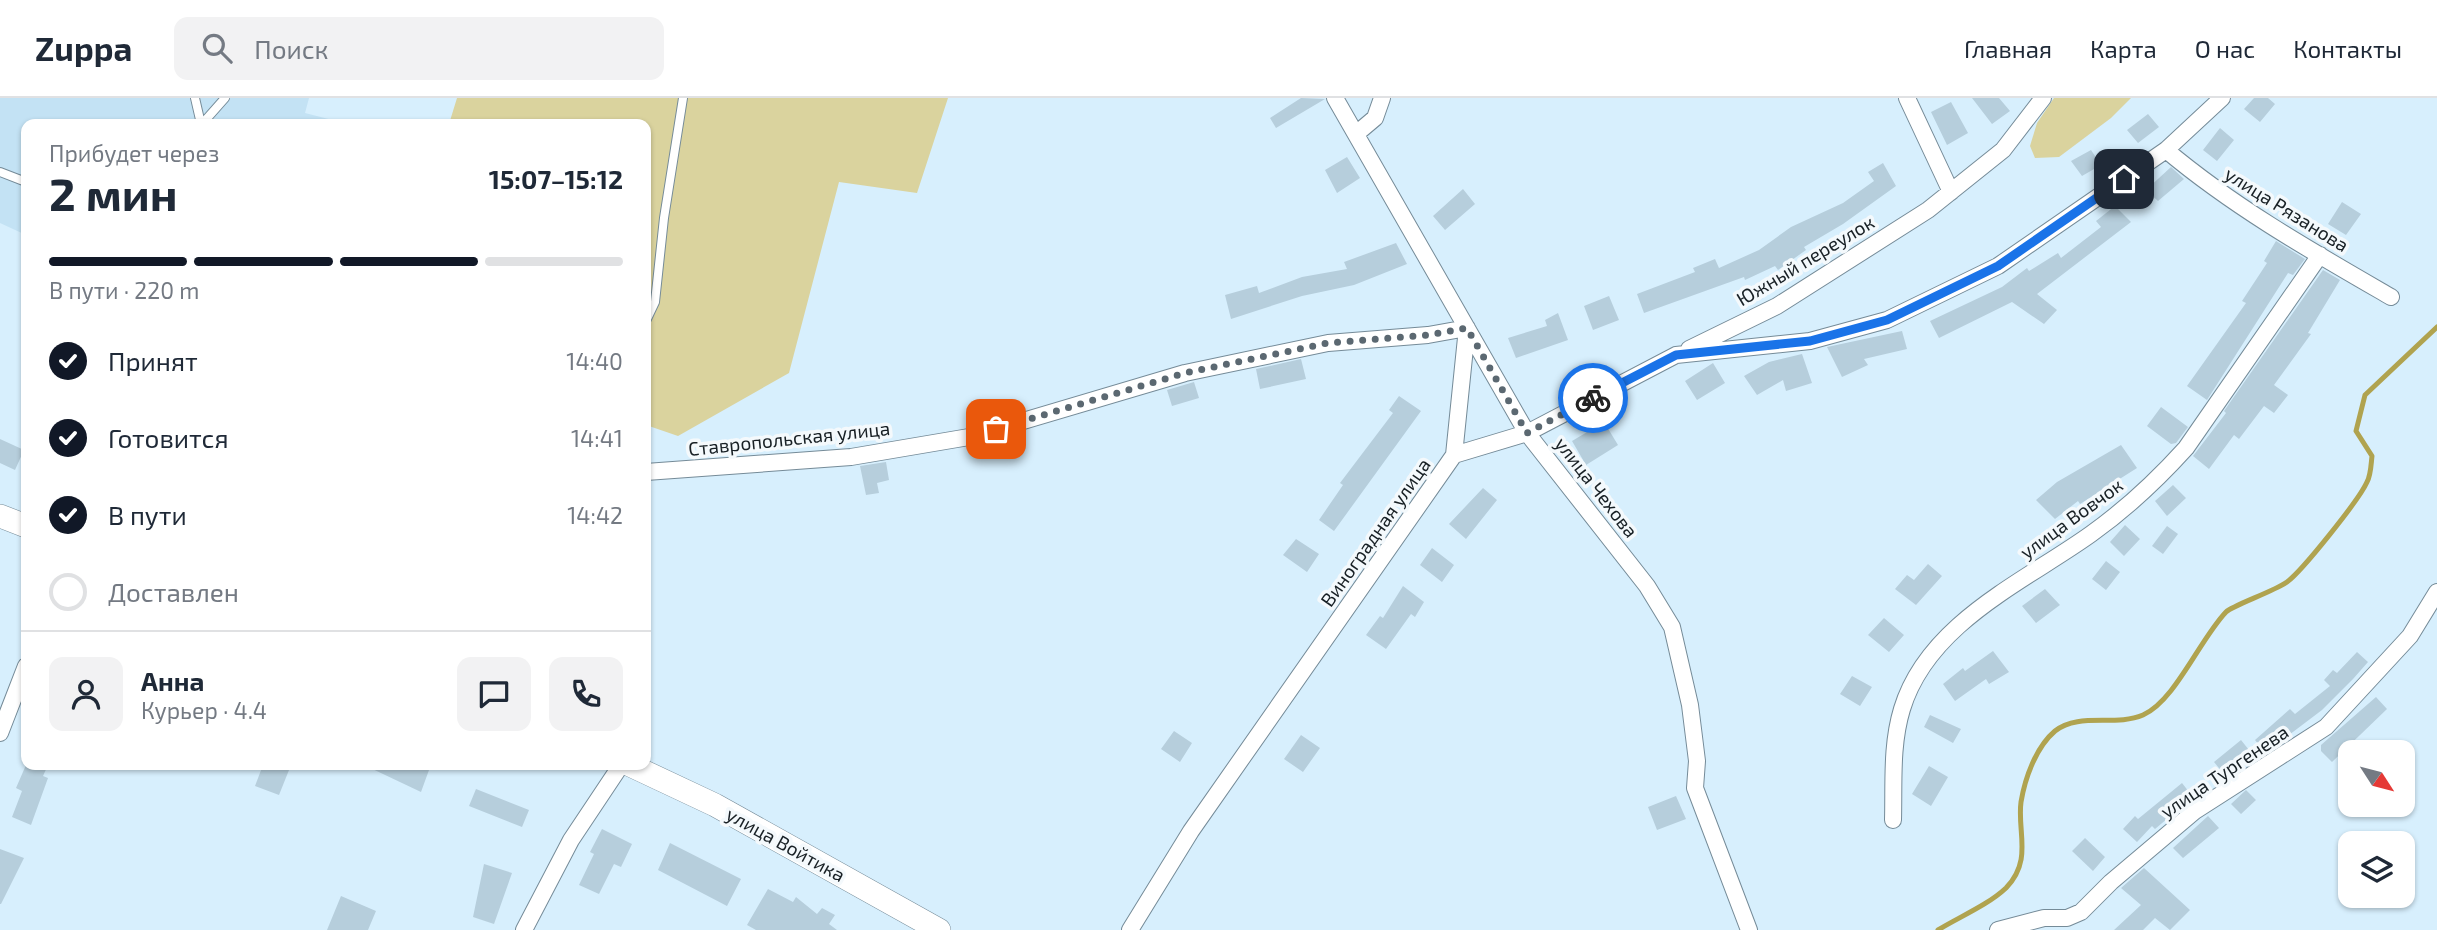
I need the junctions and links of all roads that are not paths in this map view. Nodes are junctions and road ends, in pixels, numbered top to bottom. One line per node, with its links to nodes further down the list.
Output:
1 (195, 98): 9 (lane)
2 (225, 98): 10 (lane)
3 (683, 98): 18 (lane)
4 (1335, 98): 11 (street, улица Чехова)
5 (1382, 98): 11 (street)
6 (1907, 98): 15 (street)
7 (2043, 98): 15 (street, Южный переулок)
8 (2222, 98): 12 (street, Виноградная улица)
9 (201, 119)
10 (206, 119)
11 (1356, 134): 19 (street, улица Чехова)
12 (2166, 149): 16 (street, улица Рязанова); 20 (street, Виноградная улица)
13 (0, 172): 14 (lane)
14 (21, 180)
15 (1951, 192): 20 (street, Южный переулок)
16 (2320, 256): 17 (street, улица Рязанова); 31 (street, улица Вовчок)
17 (2391, 297)
18 (651, 310)
19 (1467, 328): 21 (street, улица Чехова); 22 (street); 23 (street, Ставропольская улица)
20 (1676, 355): 21 (street, Виноградная улица)
21 (1527, 433): 22 (street, Виноградная улица); 35 (street, улица Чехова)
22 (1454, 455): 34 (street, Виноградная улица)
23 (651, 472)
24 (0, 516): 25 (main road)
25 (21, 524)
26 (2437, 592): 36 (street, улица Тургенева)
27 (21, 679): 28 (street)
28 (0, 733)
29 (618, 770): 32 (street)
30 (640, 770): 33 (main road, улица Войтика)
31 (1893, 820)
32 (524, 930)
33 (939, 930)
34 (1130, 930)
35 (1749, 930)
36 (1998, 930)

